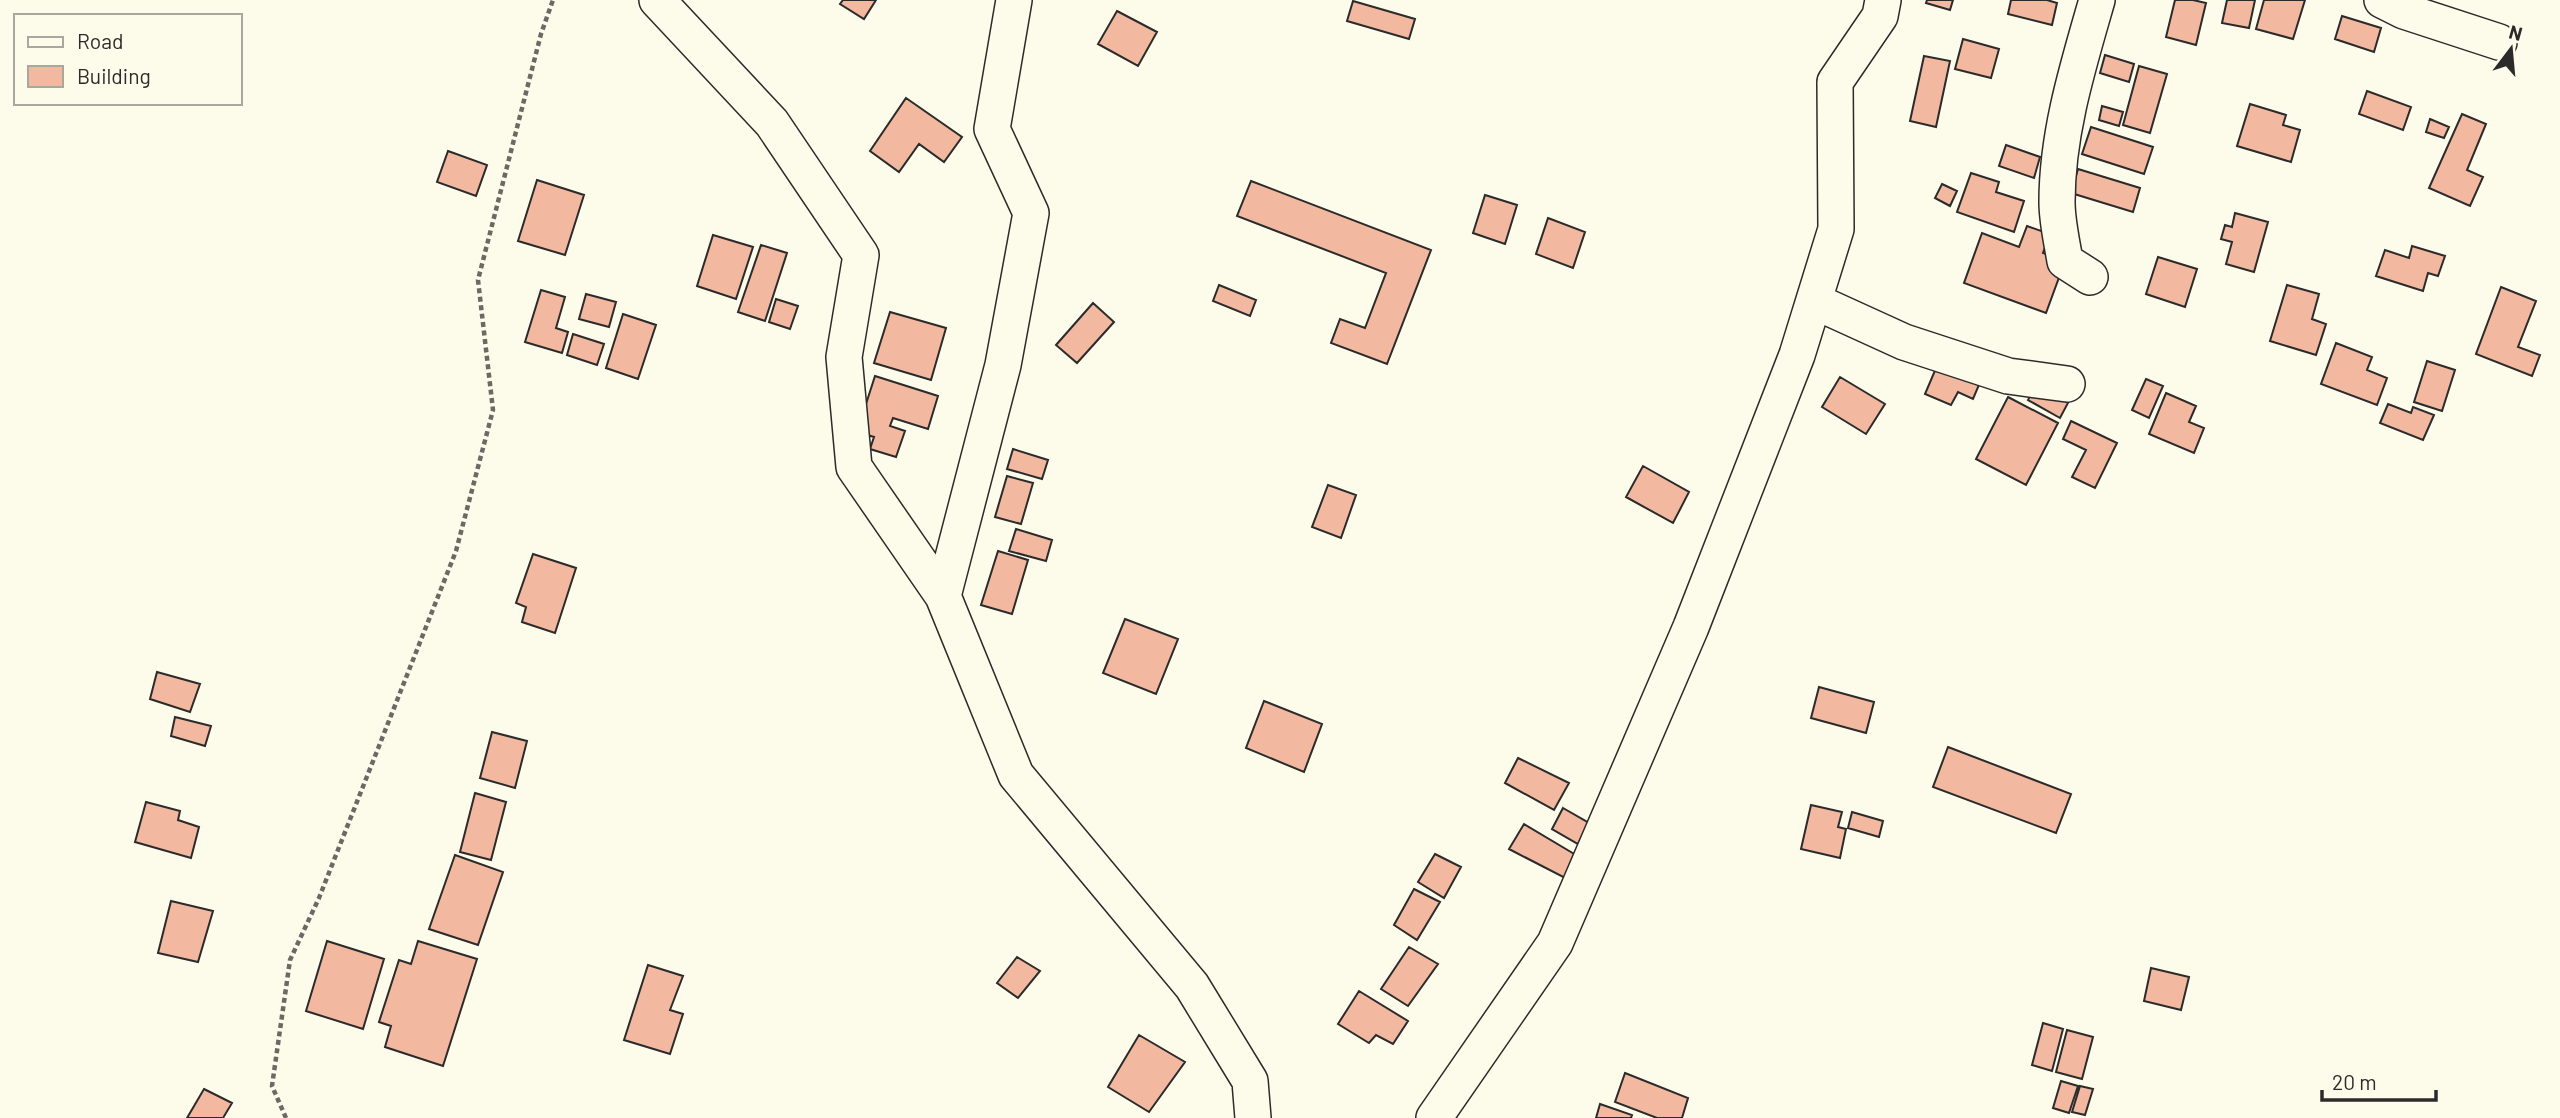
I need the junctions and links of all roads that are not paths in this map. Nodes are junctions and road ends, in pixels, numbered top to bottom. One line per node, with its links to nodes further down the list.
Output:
1 (657, 0): 10 (street)
2 (1014, 0): 10 (street)
3 (1883, 0): 8 (street)
4 (2096, 0): 7 (street)
5 (2382, 0): 6 (street)
6 (2499, 42)
7 (2090, 277)
8 (1814, 301): 9 (street); 12 (street)
9 (2067, 384)
10 (943, 597): 11 (street)
11 (1253, 1118)
12 (1434, 1118)

